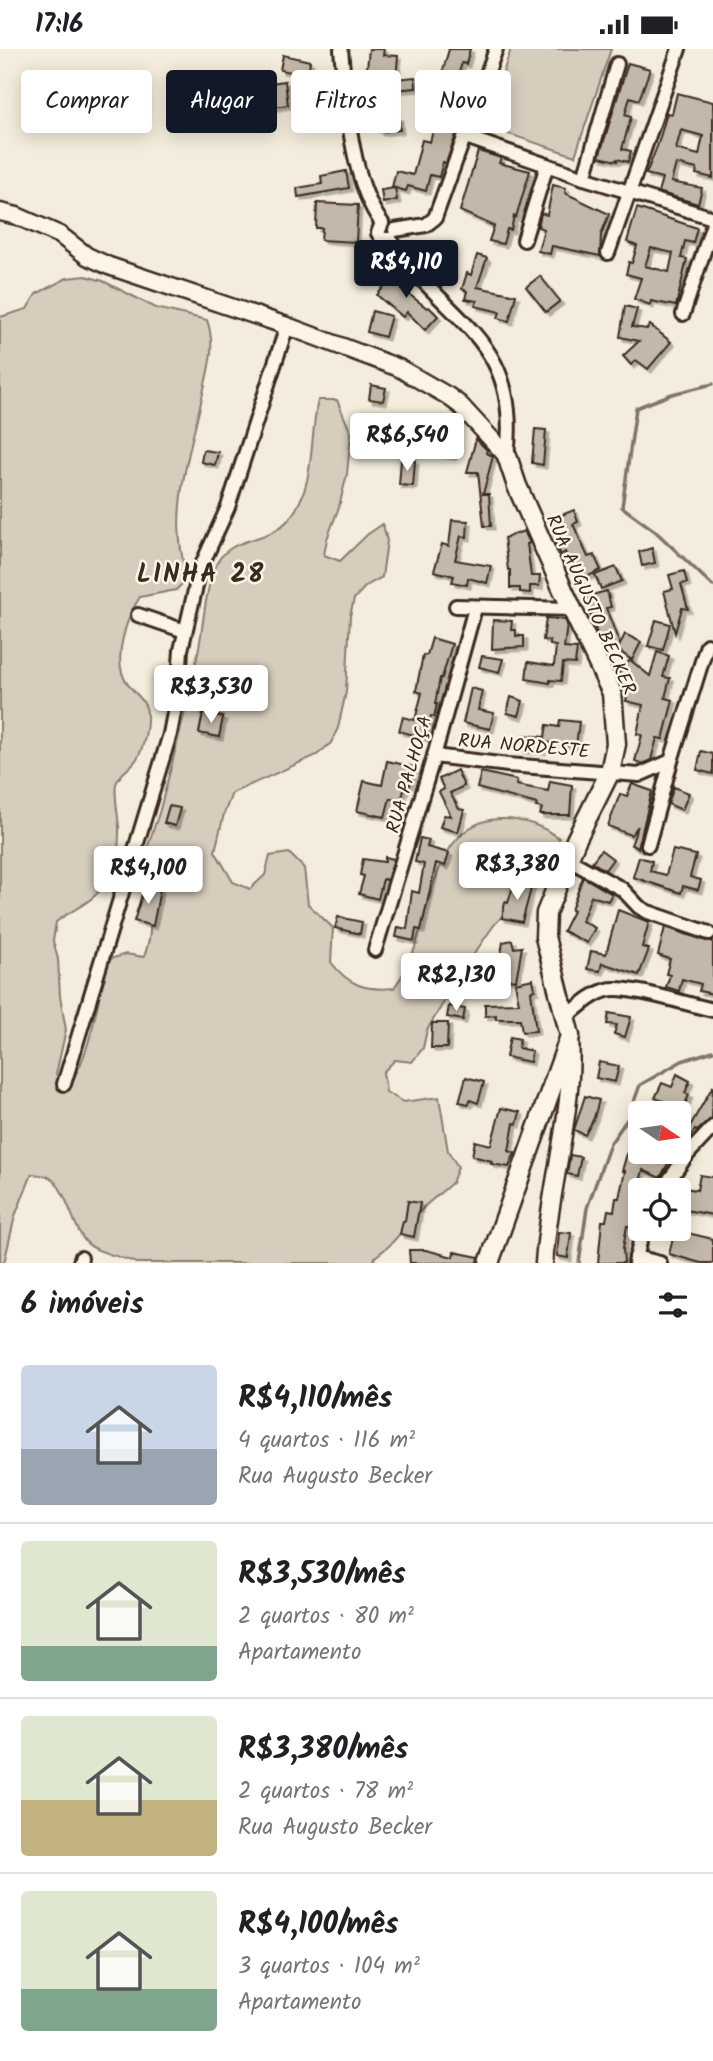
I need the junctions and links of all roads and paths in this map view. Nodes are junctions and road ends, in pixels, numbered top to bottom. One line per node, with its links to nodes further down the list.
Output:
1 (341, 49): 12 (street, RUA AUGUSTO BECKER)
2 (496, 49): 5 (street)
3 (680, 49): 8 (street)
4 (617, 64): 7 (street)
5 (466, 137): 6 (street); 12 (street)
6 (547, 165): 7 (street); 13 (street)
7 (584, 178): 8 (street)
8 (631, 191): 10 (street); 14 (street)
9 (0, 212): 16 (street)
10 (713, 218)
11 (713, 224): 15 (street)
12 (392, 235): 17 (street, RUA AUGUSTO BECKER)
13 (524, 240)
14 (608, 253)
15 (683, 314)
16 (287, 326): 17 (street); 22 (street)
17 (507, 456): 20 (main road, RUA AUGUSTO BECKER)
18 (456, 606): 19 (street)
19 (475, 608): 20 (street); 24 (street, RUA PALHOÇA)
20 (572, 609): 26 (main road, RUA AUGUSTO BECKER)
21 (138, 615): 22 (street)
22 (185, 631): 34 (street)
23 (707, 645): 25 (street)
24 (434, 756): 26 (street, RUA NORDESTE); 30 (street, RUA PALHOÇA)
25 (671, 761): 26 (street, RUA NORDESTE); 27 (street)
26 (610, 772): 28 (main road, RUA AUGUSTO BECKER)
27 (648, 845)
28 (569, 860): 29 (street); 32 (main road, RUA AUGUSTO BECKER)
29 (709, 933)
30 (375, 950)
31 (713, 1010): 32 (street)
32 (566, 1017): 33 (main road, RUA AUGUSTO BECKER)
33 (570, 1035): 39 (main road); 40 (street, RUA AUGUSTO BECKER)
34 (64, 1084)
35 (713, 1127): 36 (street)
36 (671, 1178)
37 (640, 1241): 38 (street)
38 (636, 1260): 41 (street)
39 (489, 1263)
40 (544, 1263)
41 (660, 1263)

